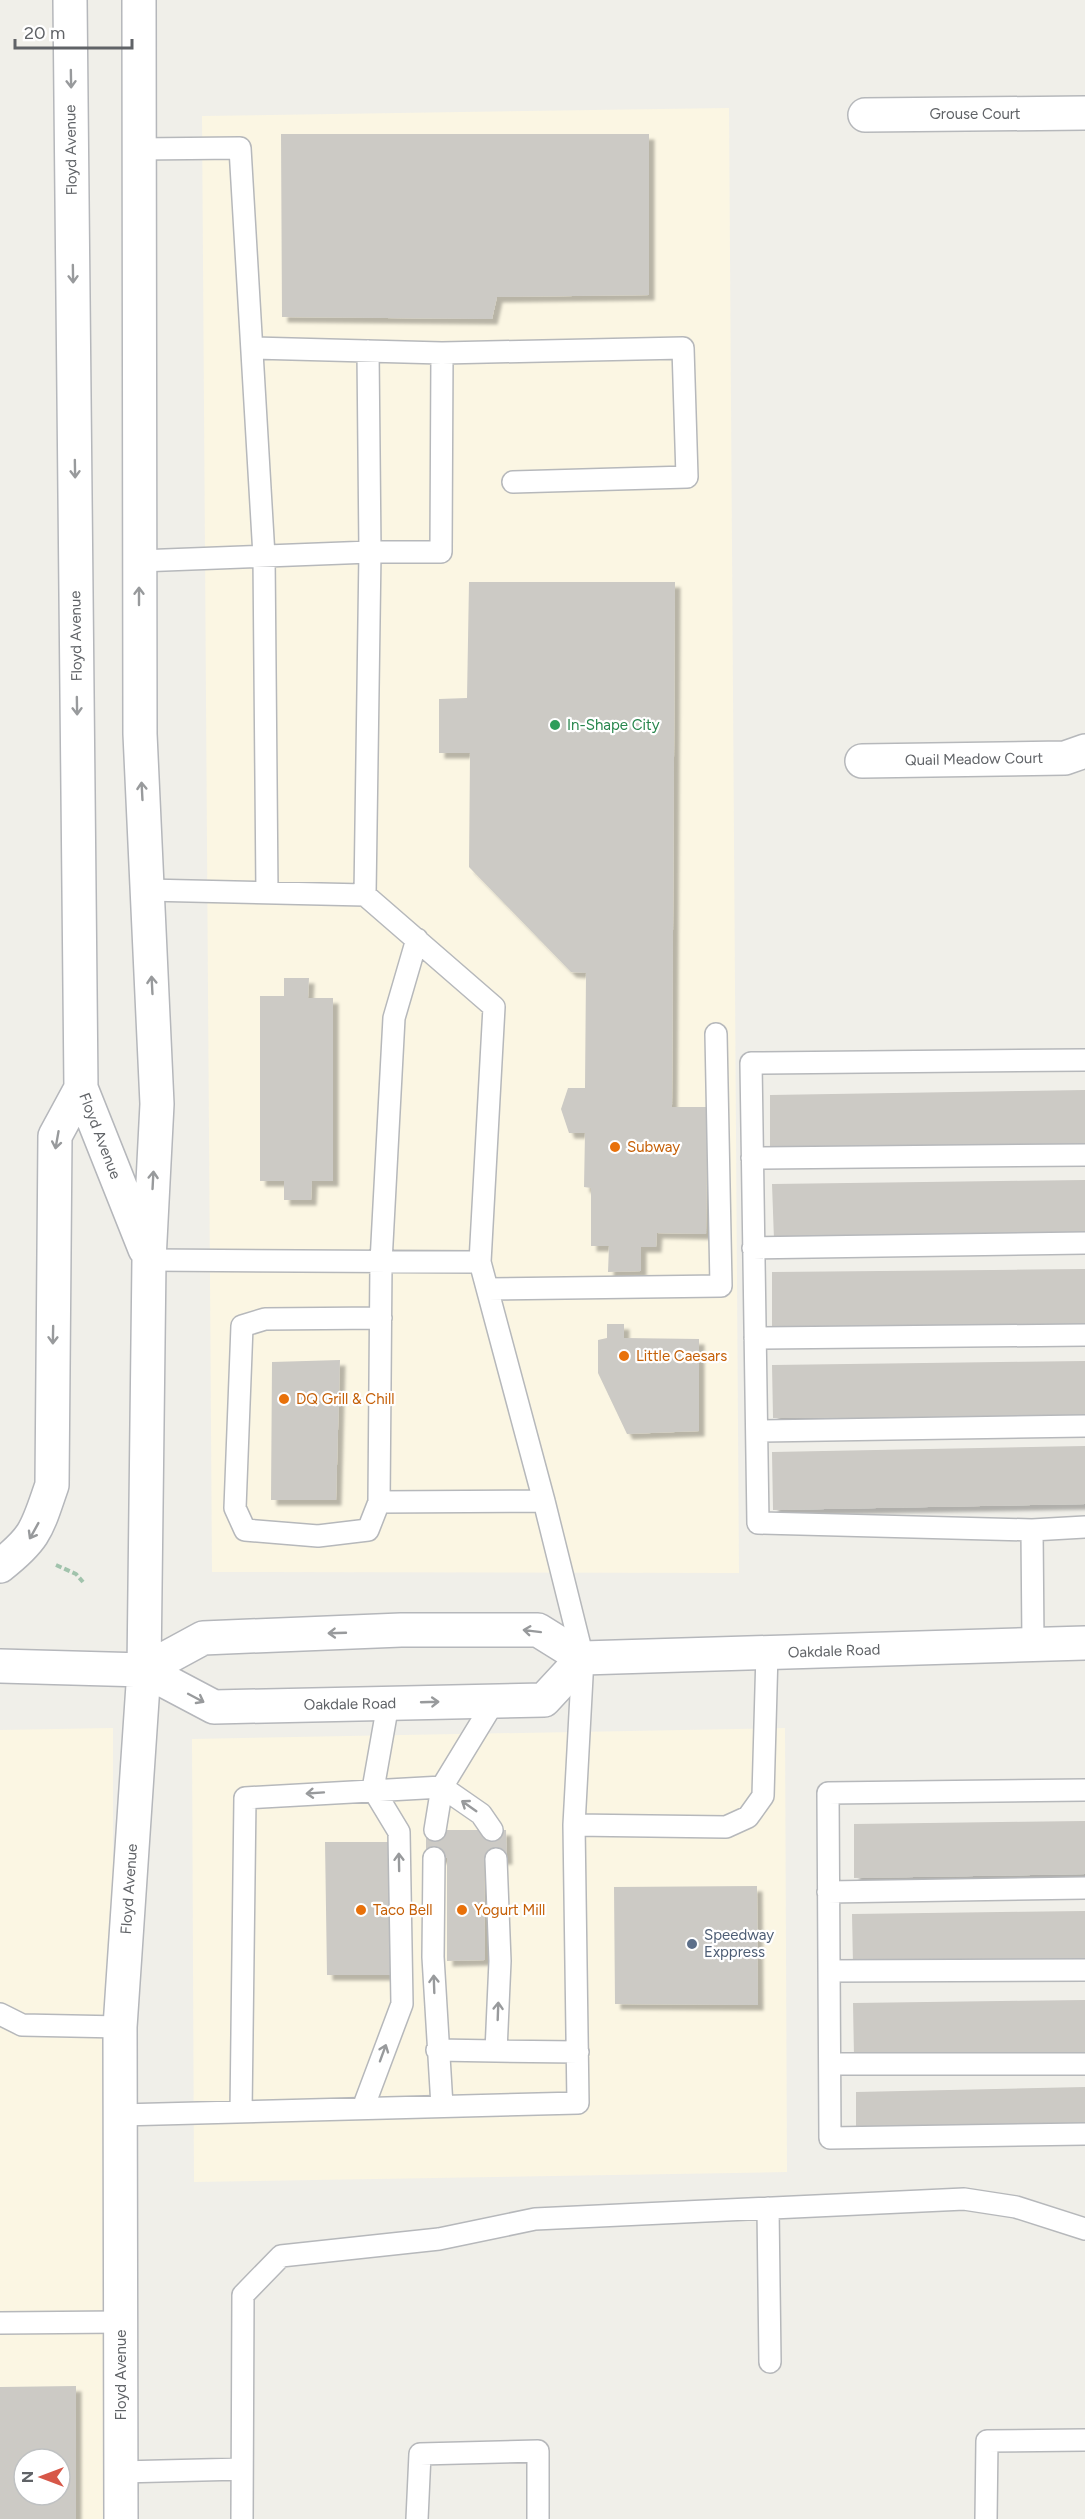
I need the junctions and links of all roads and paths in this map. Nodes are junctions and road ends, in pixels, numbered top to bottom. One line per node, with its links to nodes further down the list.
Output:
1 (70, 0): 21 (street, Floyd Avenue, one-way to 21)
2 (139, 0): 5 (street, Floyd Avenue)
3 (1085, 113): 4 (street, Grouse Court)
4 (866, 115)
5 (138, 149): 6 (lane); 12 (street, Floyd Avenue)
6 (252, 348): 7 (lane); 11 (lane)
7 (368, 351): 8 (lane); 10 (lane)
8 (442, 353): 9 (lane); 10 (lane)
9 (513, 482)
10 (370, 552): 11 (lane); 17 (lane)
11 (264, 556): 12 (lane); 16 (lane)
12 (139, 561): 15 (street, Floyd Avenue, one-way to 12)
13 (1085, 751): 14 (street, Quail Meadow Court)
14 (862, 761)
15 (147, 890): 16 (lane); 26 (street, Floyd Avenue, one-way to 15)
16 (267, 892): 17 (lane)
17 (365, 895): 18 (lane)
18 (417, 939): 27 (lane); 28 (lane)
19 (716, 1034): 29 (lane)
20 (1085, 1060): 23 (lane)
21 (81, 1088): 26 (street, Floyd Avenue); 40 (street, one-way to 40)
22 (1085, 1155): 23 (lane)
23 (752, 1158): 25 (lane)
24 (1085, 1243): 25 (lane)
25 (753, 1248): 32 (lane)
26 (149, 1260): 27 (lane); 47 (street, Floyd Avenue)
27 (381, 1262): 28 (lane); 30 (lane)
28 (480, 1262): 29 (lane)
29 (488, 1288): 35 (lane)
30 (381, 1318): 36 (lane); 36 (lane)
31 (1085, 1335): 32 (lane)
32 (755, 1338): 34 (lane)
33 (1085, 1426): 34 (lane)
34 (757, 1431): 38 (lane)
35 (544, 1501): 36 (lane); 45 (lane)
36 (380, 1502)
37 (1085, 1527): 38 (lane)
38 (1032, 1530): 43 (lane)
39 (50, 1563): 41 (path)
40 (0, 1566)
41 (83, 1582)
42 (1085, 1642): 43 (street, Oakdale Road)
43 (1033, 1643): 44 (street, Oakdale Road)
44 (767, 1653): 45 (street, Oakdale Road); 53 (lane)
45 (583, 1658): 47 (street, one-way to 47); 48 (street, Oakdale Road); 53 (lane)
46 (0, 1666): 47 (street, Oakdale Road)
47 (144, 1670): 49 (street, Oakdale Road, one-way to 49); 63 (street, Floyd Avenue)
48 (495, 1700): 49 (street, Oakdale Road, one-way to 48); 50 (lane)
49 (388, 1704): 51 (lane)
50 (442, 1787): 51 (lane); 54 (lane); 55 (lane, one-way to 50)
51 (373, 1789): 70 (lane, one-way to 51); 71 (lane, one-way to 71)
52 (1085, 1790): 59 (lane)
53 (574, 1826): 66 (lane)
54 (435, 1830)
55 (492, 1830)
56 (434, 1858): 64 (lane, one-way to 56)
57 (496, 1859): 65 (lane, one-way to 57)
58 (1085, 1888): 59 (lane)
59 (828, 1892): 61 (lane)
60 (1085, 1970): 61 (lane)
61 (829, 1971): 67 (lane)
62 (0, 2014): 63 (lane)
63 (120, 2027): 72 (street, Floyd Avenue)
64 (437, 2050): 65 (lane); 69 (lane)
65 (496, 2051): 66 (lane)
66 (578, 2052): 69 (lane)
67 (830, 2064): 68 (lane); 73 (lane)
68 (1085, 2064)
69 (442, 2106): 70 (lane)
70 (363, 2108): 71 (lane)
71 (241, 2112): 72 (lane)
72 (120, 2115): 76 (street, Floyd Avenue)
73 (1085, 2134)
74 (768, 2208): 75 (lane); 78 (lane); 80 (lane)
75 (1085, 2229)
76 (121, 2322): 77 (lane); 81 (street, Floyd Avenue)
77 (0, 2323)
78 (770, 2362)
79 (1085, 2439): 86 (lane)
80 (242, 2469): 81 (lane); 83 (lane)
81 (121, 2472): 82 (street, Floyd Avenue)
82 (121, 2519)
83 (242, 2519)
84 (417, 2519): 85 (lane)
85 (538, 2519)
86 (986, 2519)

